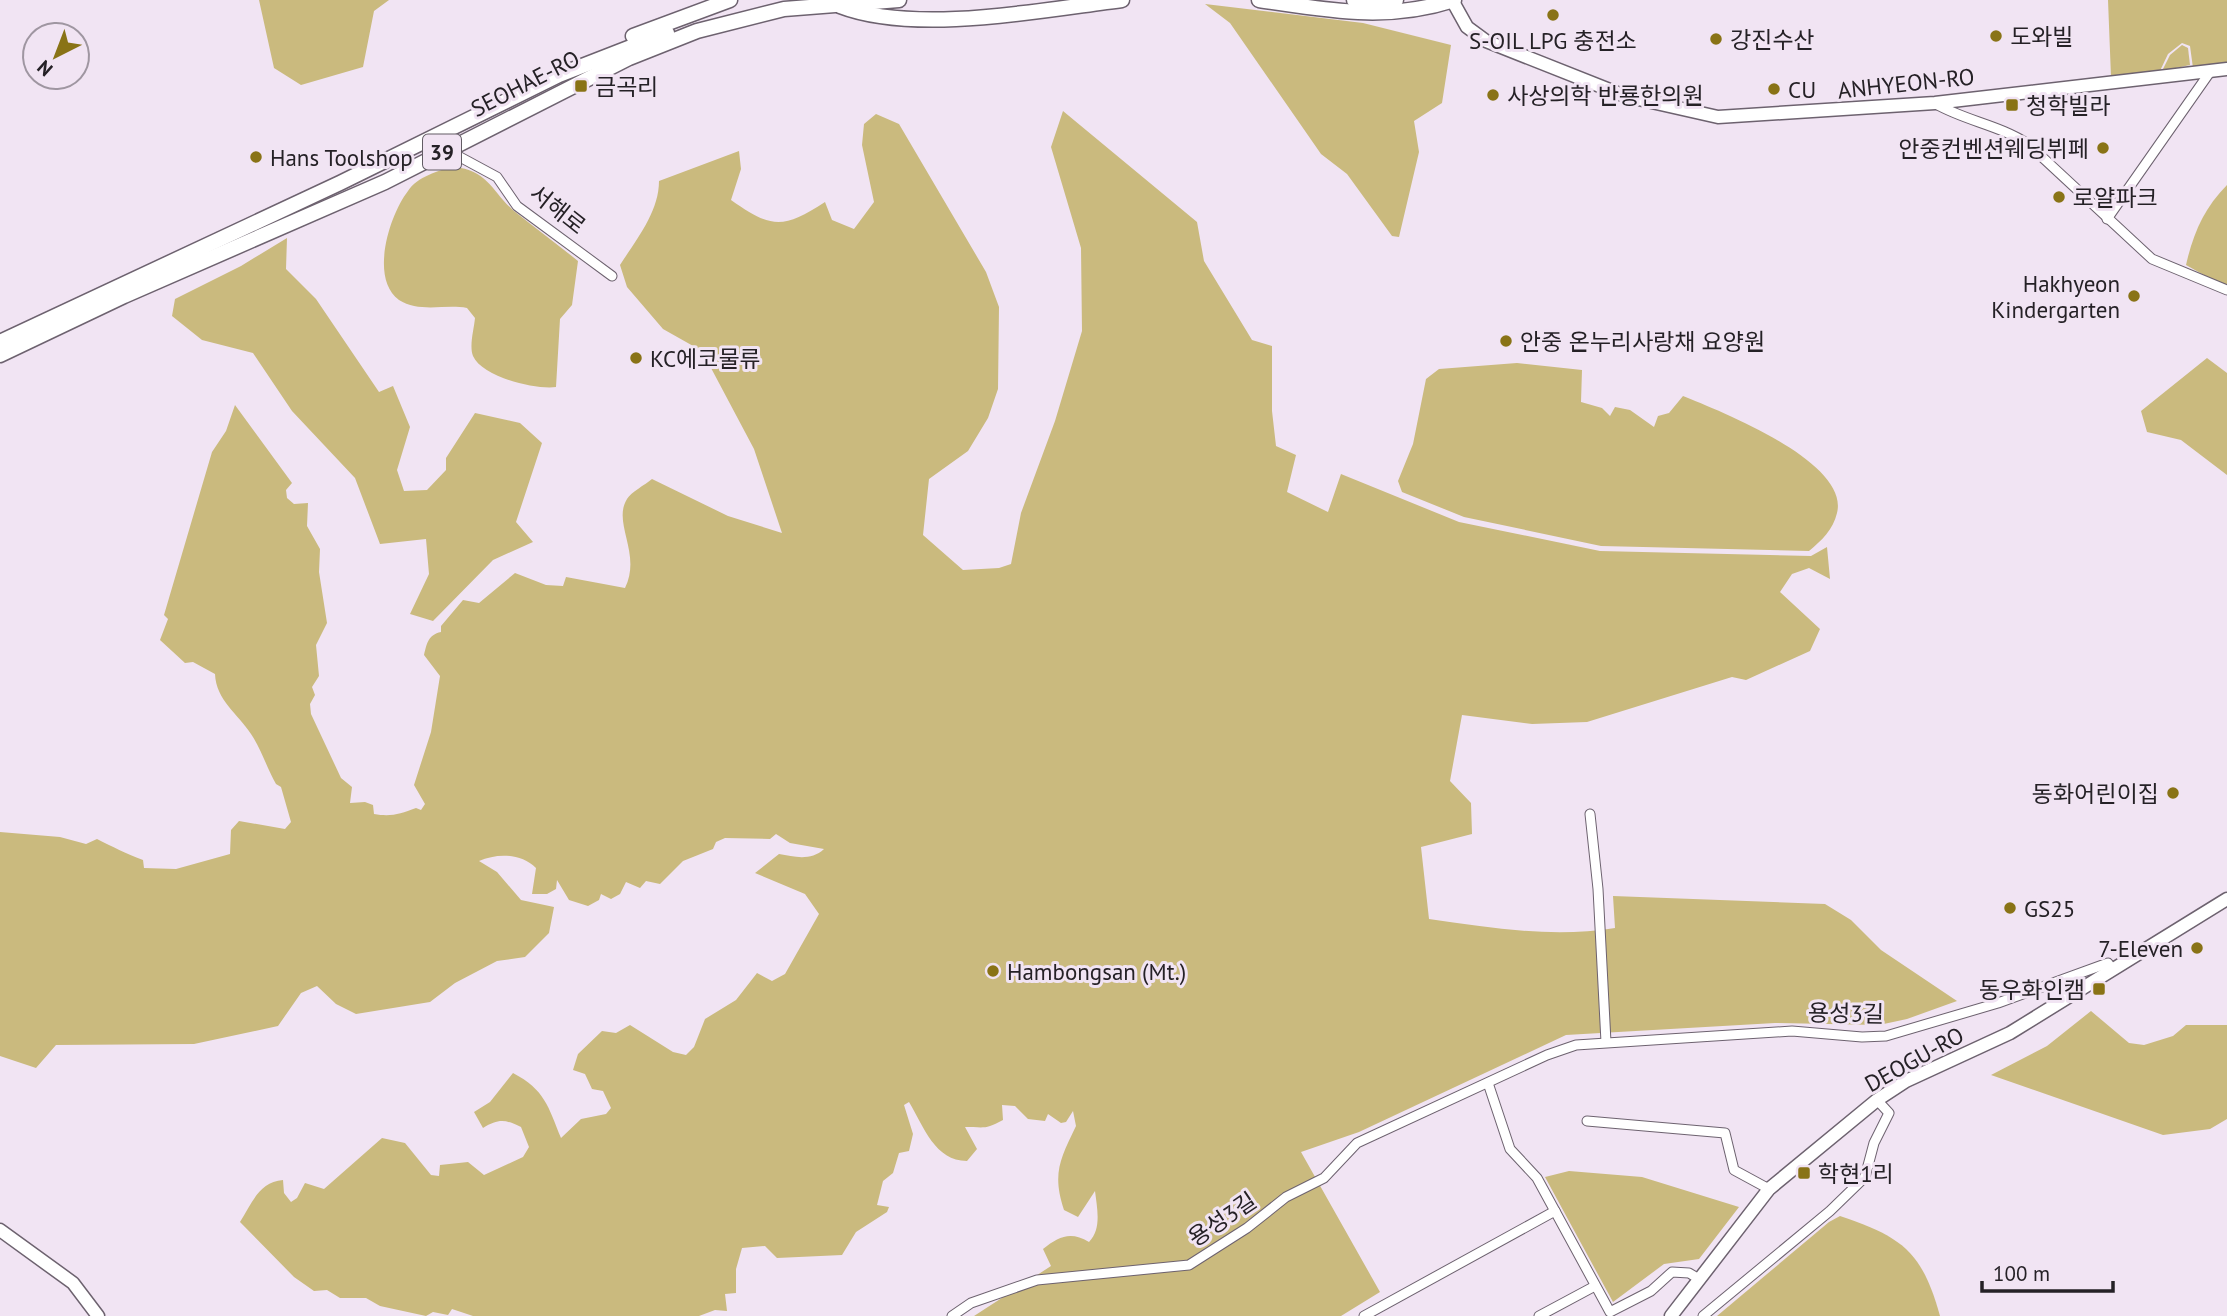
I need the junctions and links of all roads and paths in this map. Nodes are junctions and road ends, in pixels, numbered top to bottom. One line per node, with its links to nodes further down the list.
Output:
1 (730, 0): 10 (main road)
2 (783, 0): 10 (main road, SEOHAE-RO / 39)
3 (899, 0): 9 (main road, SEOHAE-RO / 39)
4 (1122, 0): 9 (main road)
5 (1259, 0): 8 (main road)
6 (1354, 0): 7 (main road)
7 (1396, 0)
8 (1453, 0): 13 (street, ANHYEON-RO)
9 (836, 4): 14 (main road, SEOHAE-RO / 39)
10 (603, 56): 18 (main road, SEOHAE-RO / 39)
11 (2227, 69): 12 (street, ANHYEON-RO)
12 (2210, 72): 13 (street, ANHYEON-RO); 15 (street)
13 (1935, 103): 15 (street)
14 (447, 150): 16 (street, 서해로); 19 (main road, SEOHAE-RO / 39)
15 (2107, 219): 17 (street)
16 (612, 275)
17 (2227, 290)
18 (0, 342)
19 (0, 355)
20 (1590, 814): 23 (street)
21 (2227, 899): 22 (street, DEOGU-RO)
22 (2113, 970): 23 (street, 용성3길); 25 (street, DEOGU-RO)
23 (1606, 1042): 24 (street, 용성3길)
24 (1488, 1083): 28 (street); 33 (street, 용성3길)
25 (1877, 1100): 27 (street, DEOGU-RO); 37 (street)
26 (1587, 1121): 27 (street)
27 (1769, 1189): 30 (street, DEOGU-RO)
28 (1555, 1211): 31 (street); 34 (street)
29 (0, 1230): 32 (street)
30 (1699, 1279): 31 (street); 36 (street, DEOGU-RO)
31 (1595, 1286): 35 (street)
32 (98, 1316)
33 (952, 1316)
34 (1364, 1316)
35 (1539, 1316)
36 (1671, 1316)
37 (1703, 1316)

